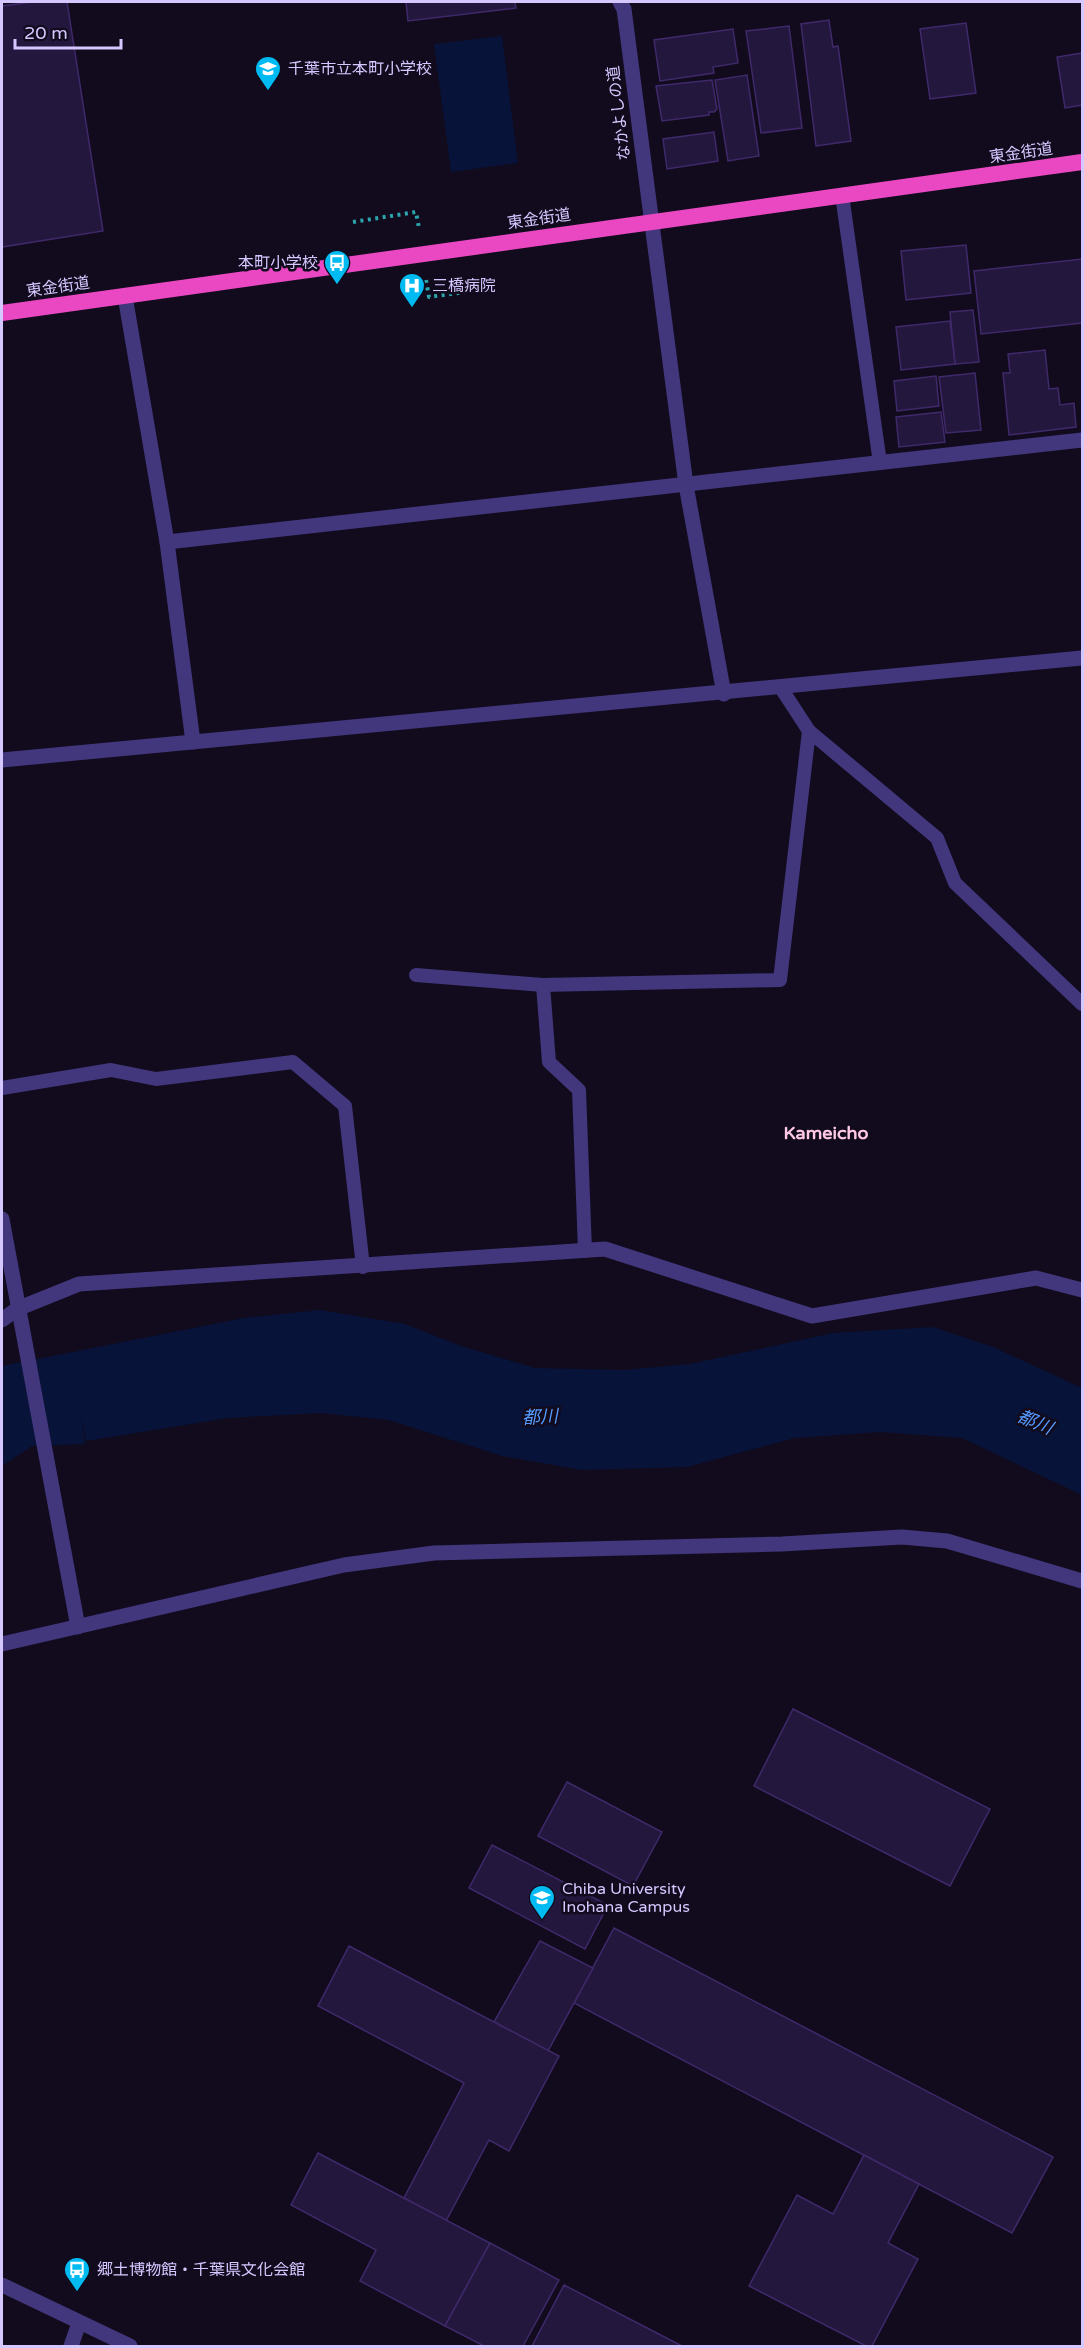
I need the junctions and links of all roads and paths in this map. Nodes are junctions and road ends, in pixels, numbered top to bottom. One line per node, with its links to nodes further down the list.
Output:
1 (620, 2): 6 (street, なかよしの道)
2 (1083, 162): 3 (highway, 東金街道)
3 (842, 195): 6 (highway, 東金街道); 12 (lane)
4 (416, 212): 5 (path)
5 (352, 222)
6 (650, 222): 8 (highway, 東金街道); 13 (street, なかよしの道)
7 (494, 288): 9 (path)
8 (125, 296): 10 (highway, 東金街道); 14 (street)
9 (429, 297)
10 (2, 313)
11 (1083, 440): 12 (street)
12 (880, 463): 13 (street)
13 (686, 485): 14 (street); 17 (street, なかよしの道)
14 (167, 542): 19 (street)
15 (1083, 658): 16 (street)
16 (781, 688): 17 (street); 18 (lane)
17 (724, 694): 19 (street)
18 (809, 731): 22 (lane); 23 (lane)
19 (193, 742): 20 (street)
20 (2, 760)
21 (416, 975): 22 (lane)
22 (543, 985): 26 (lane)
23 (1083, 1004)
24 (2, 1088): 27 (lane)
25 (2, 1218): 29 (street)
26 (585, 1251): 27 (street); 28 (street)
27 (363, 1267): 29 (street)
28 (1083, 1290)
29 (17, 1309): 30 (street); 32 (street)
30 (2, 1320)
31 (1083, 1581): 32 (street)
32 (78, 1627): 33 (street)
33 (2, 1644)
34 (2, 2285): 35 (street)
35 (79, 2323): 36 (street); 37 (street)
36 (71, 2346)
37 (130, 2346)

